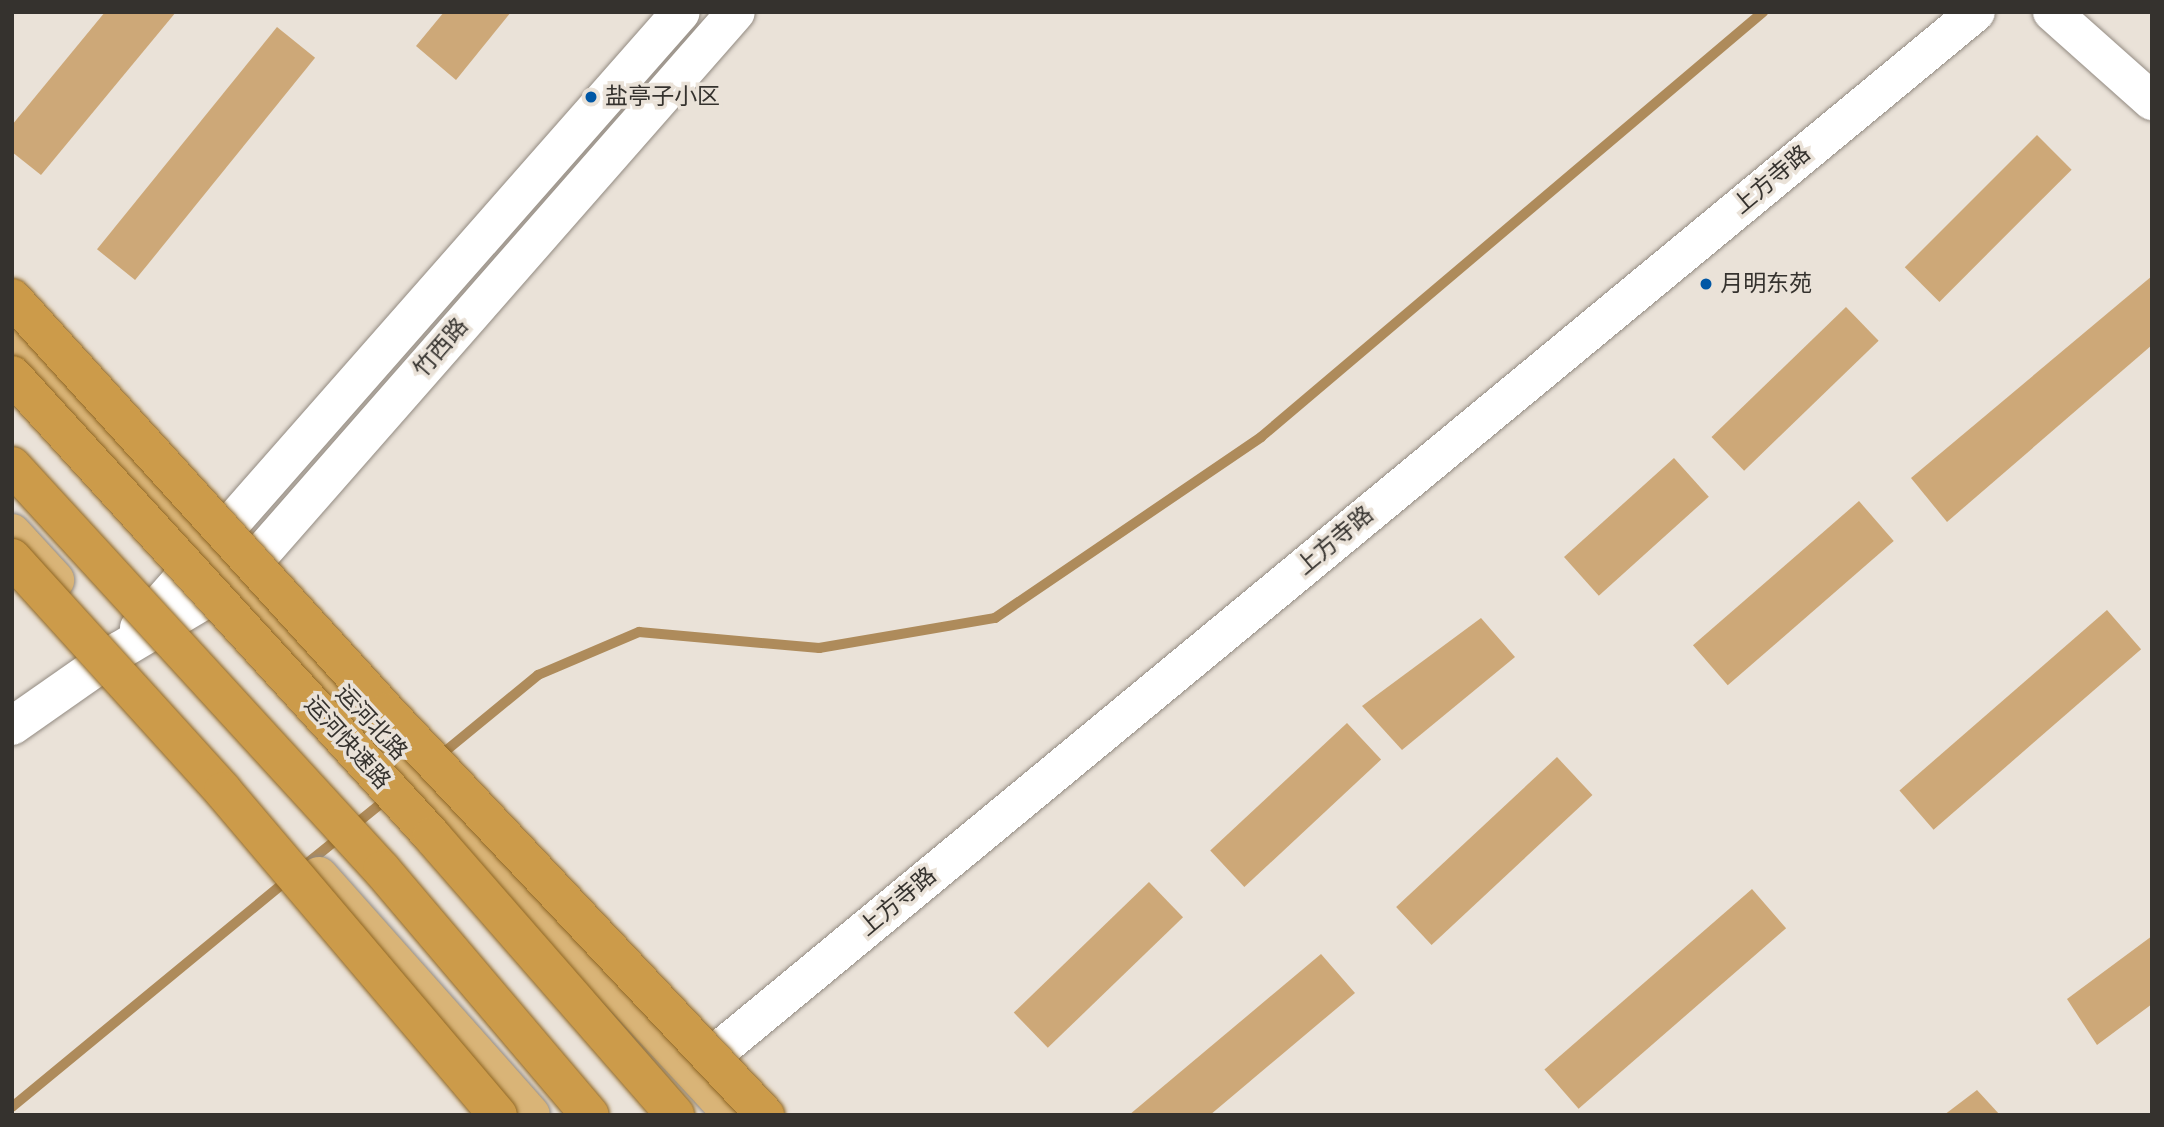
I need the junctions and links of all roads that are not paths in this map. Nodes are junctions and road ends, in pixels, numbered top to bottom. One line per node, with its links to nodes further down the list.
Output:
1 (681, 12): 11 (street, 竹西路)
2 (736, 12): 13 (street, 竹西路)
3 (1976, 12): 16 (street, 上方寺路)
4 (2052, 12): 5 (street)
5 (2152, 101)
6 (12, 298): 22 (highway, bridge)
7 (12, 328): 11 (main road, 运河北路)
8 (12, 375): 20 (highway, 运河快速路, bridge)
9 (12, 466): 19 (highway, bridge)
10 (12, 533): 14 (main road)
11 (206, 546): 13 (main road, 运河北路); 14 (street, 竹西路)
12 (12, 558): 17 (highway, bridge)
13 (238, 580): 14 (street, 竹西路); 16 (main road, 运河北路)
14 (119, 651): 15 (street, 竹西路); 18 (main road)
15 (12, 726)
16 (695, 1070): 21 (main road, 运河北路)
17 (498, 1115)
18 (531, 1115)
19 (590, 1115)
20 (675, 1115)
21 (733, 1115)
22 (765, 1115)

